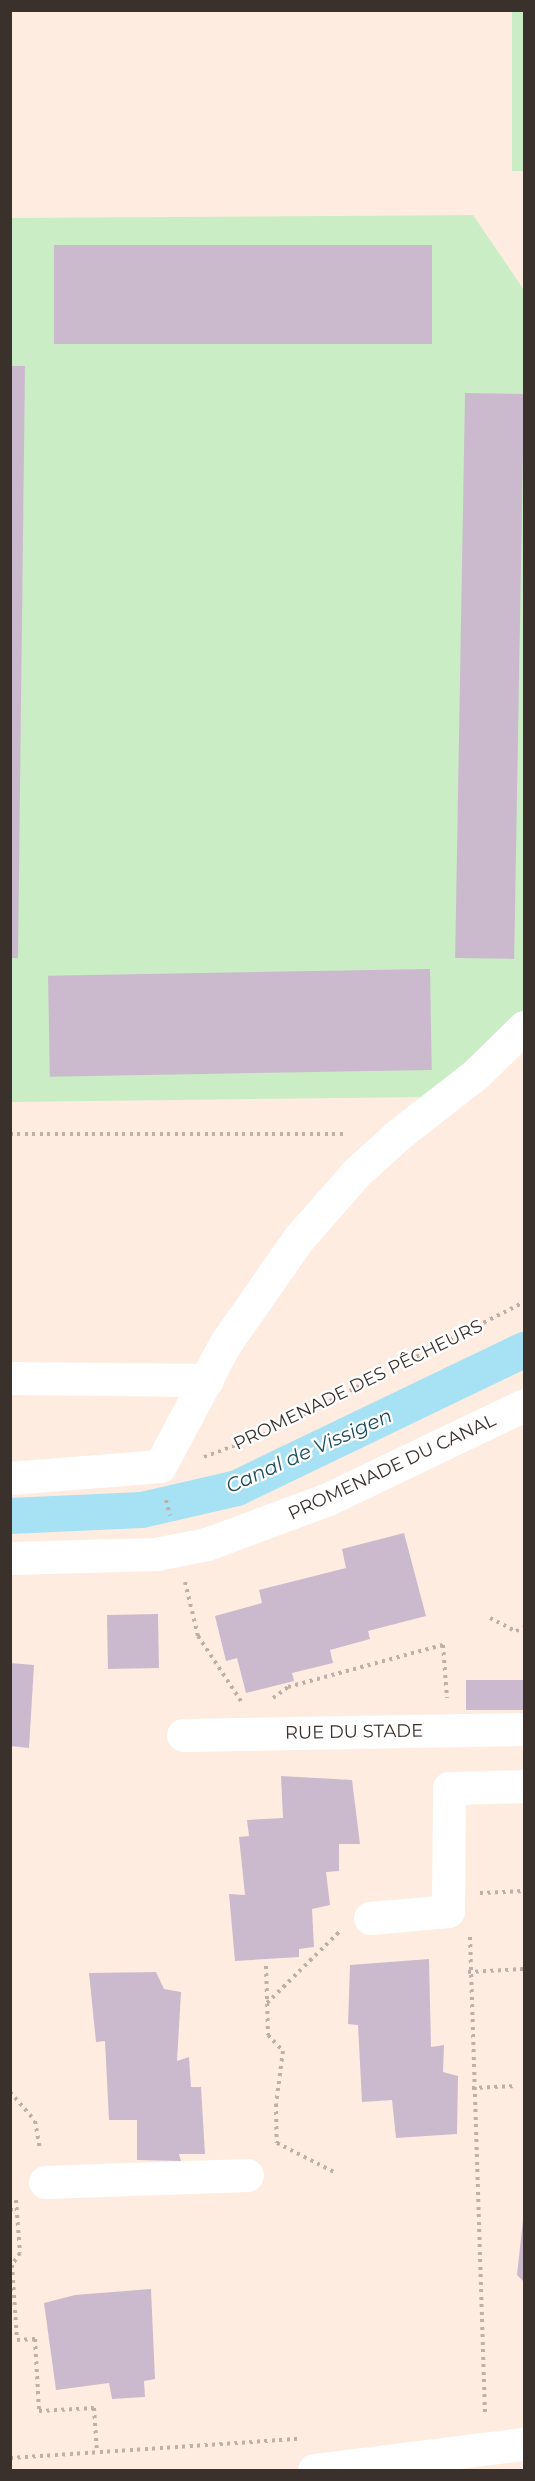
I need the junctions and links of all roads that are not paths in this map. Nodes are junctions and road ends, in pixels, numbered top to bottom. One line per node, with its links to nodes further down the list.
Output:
1 (525, 1027): 3 (street)
2 (10, 1377): 3 (street)
3 (207, 1380): 5 (street)
4 (525, 1406): 6 (street, PROMENADE DU CANAL)
5 (10, 1478)
6 (10, 1558)
7 (525, 1729): 8 (street, RUE DU STADE)
8 (183, 1735)
9 (525, 1786): 10 (street)
10 (370, 1918)
11 (247, 2175): 12 (street)
12 (45, 2182)
13 (525, 2444): 14 (street)
14 (314, 2470)

